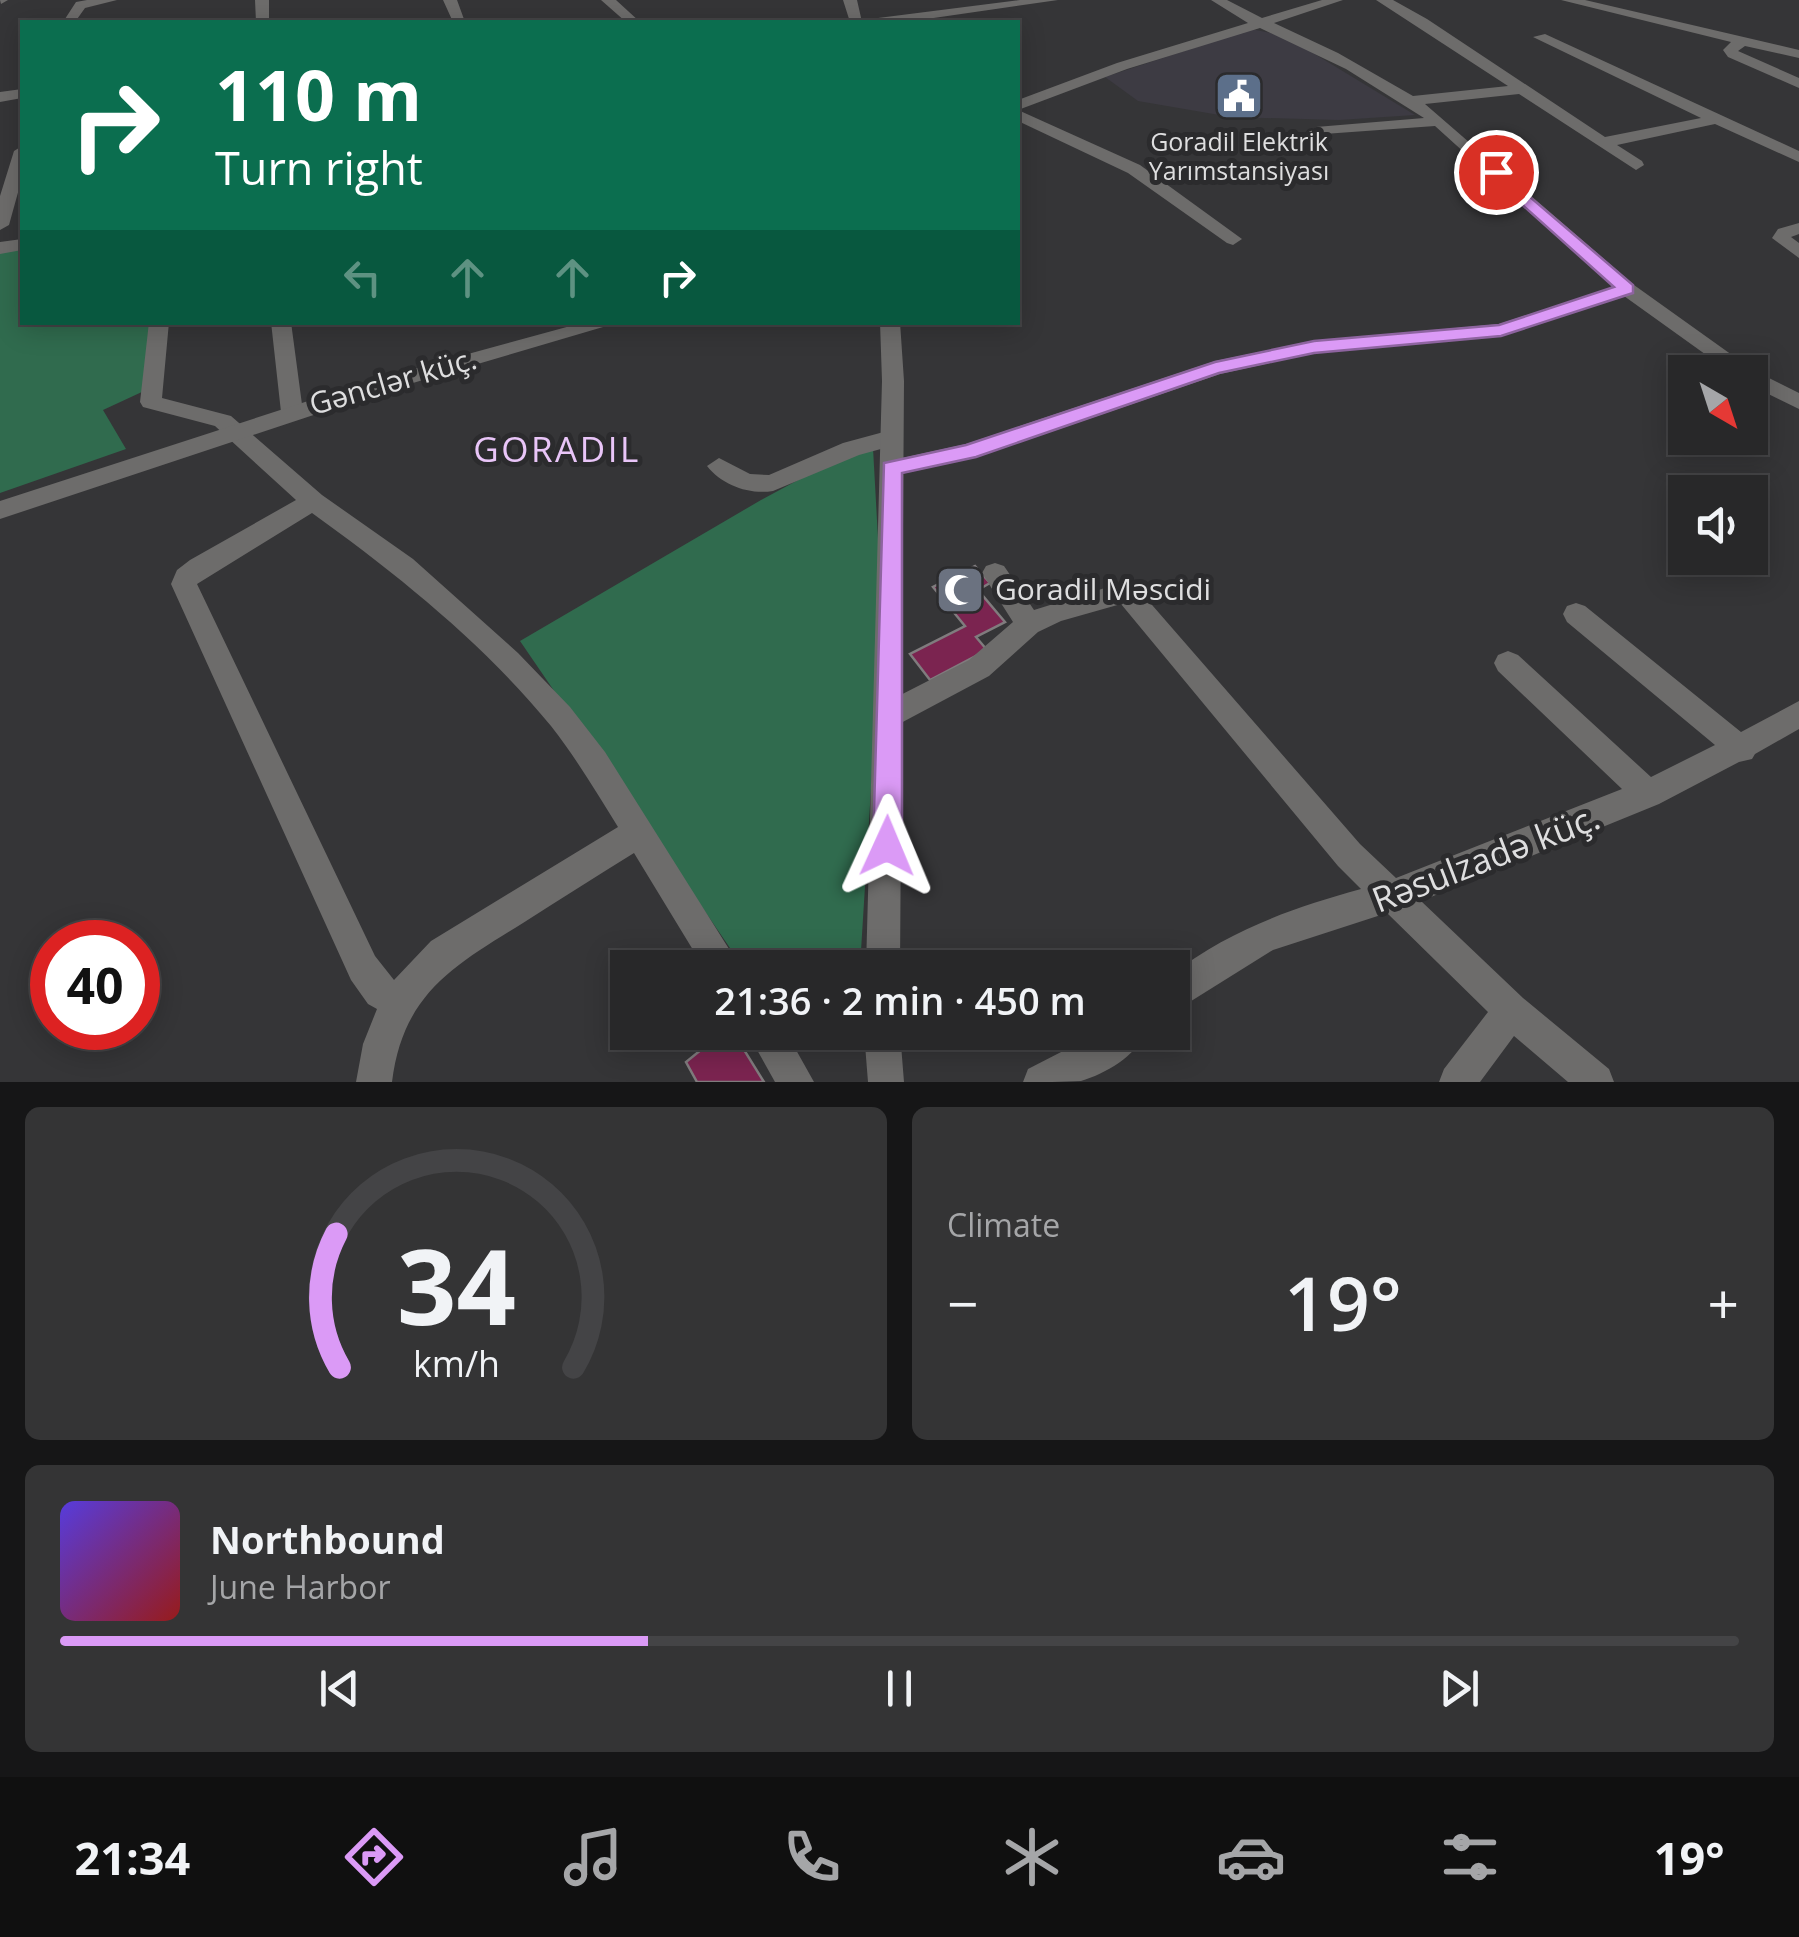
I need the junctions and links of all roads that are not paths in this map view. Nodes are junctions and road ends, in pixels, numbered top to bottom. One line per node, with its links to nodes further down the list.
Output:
1 (110, 0): 9 (street)
2 (608, 0): 10 (street)
3 (1051, 0): 8 (street)
4 (1218, 0): 12 (street)
5 (1336, 0): 12 (street)
6 (1383, 0): 17 (street)
7 (1568, 0): 14 (street)
8 (984, 5): 11 (street)
9 (70, 20)
10 (632, 20)
11 (890, 20)
12 (1258, 23): 18 (street); 19 (street)
13 (1540, 37): 21 (street)
14 (1742, 41): 15 (street); 16 (street)
15 (1799, 54)
16 (1799, 84)
17 (1520, 89): 18 (street); 24 (street)
18 (1411, 101): 22 (street)
19 (1020, 104)
20 (1020, 116): 30 (street)
21 (1717, 119): 24 (street); 25 (street)
22 (1439, 121): 23 (street); 32 (street)
23 (1316, 132)
24 (1602, 143): 27 (street)
25 (1799, 157)
26 (20, 159): 28 (street)
27 (1636, 165)
28 (0, 225)
29 (1799, 228): 31 (street)
30 (1233, 239)
31 (1799, 252)
32 (1627, 289): 37 (street); 44 (street)
33 (158, 325): 41 (street)
34 (281, 325): 40 (street)
35 (594, 325): 40 (street, Gənclər küç.)
36 (890, 325): 42 (street)
37 (1720, 355)
38 (1768, 385): 39 (street)
39 (1799, 402)
40 (292, 412): 41 (street, Gənclər küç.)
41 (234, 430): 45 (street); 46 (street, Gənclər küç.)
42 (891, 438): 43 (street); 44 (street)
43 (719, 466)
44 (892, 468): 51 (street)
45 (313, 501): 55 (street); 60 (street)
46 (0, 510)
47 (995, 573): 49 (street)
48 (1576, 614): 53 (street)
49 (1029, 624): 51 (street); 56 (street)
50 (1508, 662): 54 (street)
51 (889, 715): 58 (street)
52 (1792, 728): 53 (street, Rəsulzadə küç.)
53 (1742, 750): 54 (street, Rəsulzadə küç.)
54 (1648, 794): 56 (street, Rəsulzadə küç.)
55 (639, 832): 57 (street); 60 (street)
56 (1390, 897): 59 (street, Rəsulzadə küç.); 61 (street)
57 (713, 950)
58 (884, 950)
59 (1190, 982)
60 (397, 1001): 65 (street)
61 (1511, 1010): 69 (street); 70 (street)
62 (776, 1050): 66 (street)
63 (883, 1050): 67 (street)
64 (1104, 1050): 68 (street)
65 (374, 1082)
66 (796, 1082)
67 (886, 1082)
68 (1042, 1082)
69 (1456, 1082)
70 (1596, 1082)

